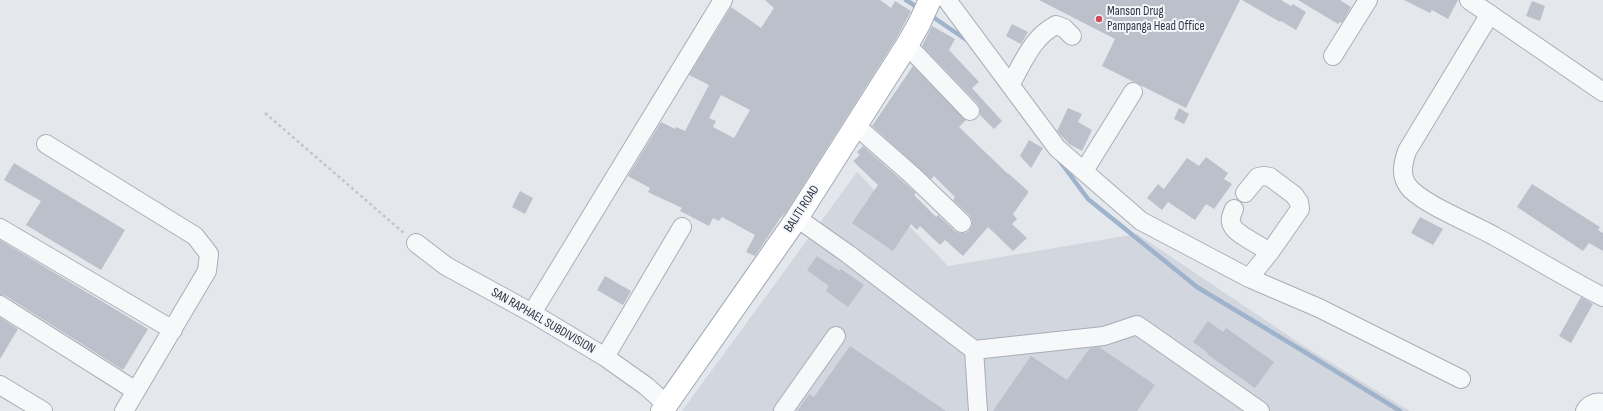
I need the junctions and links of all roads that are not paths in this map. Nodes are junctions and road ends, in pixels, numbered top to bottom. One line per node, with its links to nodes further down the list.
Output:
1 (723, 0): 28 (street)
2 (930, 0): 8 (main road, BALITI ROAD)
3 (947, 0): 10 (street)
4 (1368, 0): 9 (street)
5 (1469, 0): 6 (street)
6 (1490, 14): 12 (street); 26 (street)
7 (1072, 36): 10 (street)
8 (907, 45): 13 (street); 14 (main road, BALITI ROAD)
9 (1333, 56)
10 (1010, 85): 16 (street)
11 (1133, 92): 16 (street)
12 (1603, 92)
13 (970, 111)
14 (855, 125): 19 (main road, BALITI ROAD); 20 (street)
15 (46, 144): 29 (street)
16 (1084, 171): 25 (street)
17 (1245, 193): 24 (street)
18 (1234, 210): 24 (street)
19 (797, 218): 31 (street); 37 (main road, BALITI ROAD)
20 (962, 223)
21 (682, 227): 32 (street)
22 (0, 228): 29 (street)
23 (416, 243): 28 (street, SAN RAPHAEL SUBDIVISION)
24 (1270, 252): 25 (street)
25 (1248, 278): 33 (street)
26 (1603, 297)
27 (0, 305): 35 (street)
28 (532, 313): 32 (street, SAN RAPHAEL SUBDIVISION)
29 (173, 330): 35 (street)
30 (836, 336): 40 (street)
31 (974, 350): 41 (street); 42 (street)
32 (604, 357): 37 (street, SAN RAPHAEL SUBDIVISION)
33 (1461, 379)
34 (0, 385): 38 (street)
35 (136, 391): 39 (street)
36 (1603, 403): 43 (street)
37 (664, 407)
38 (43, 411)
39 (124, 411)
40 (783, 411)
41 (978, 411)
42 (1260, 411)
43 (1585, 411)

